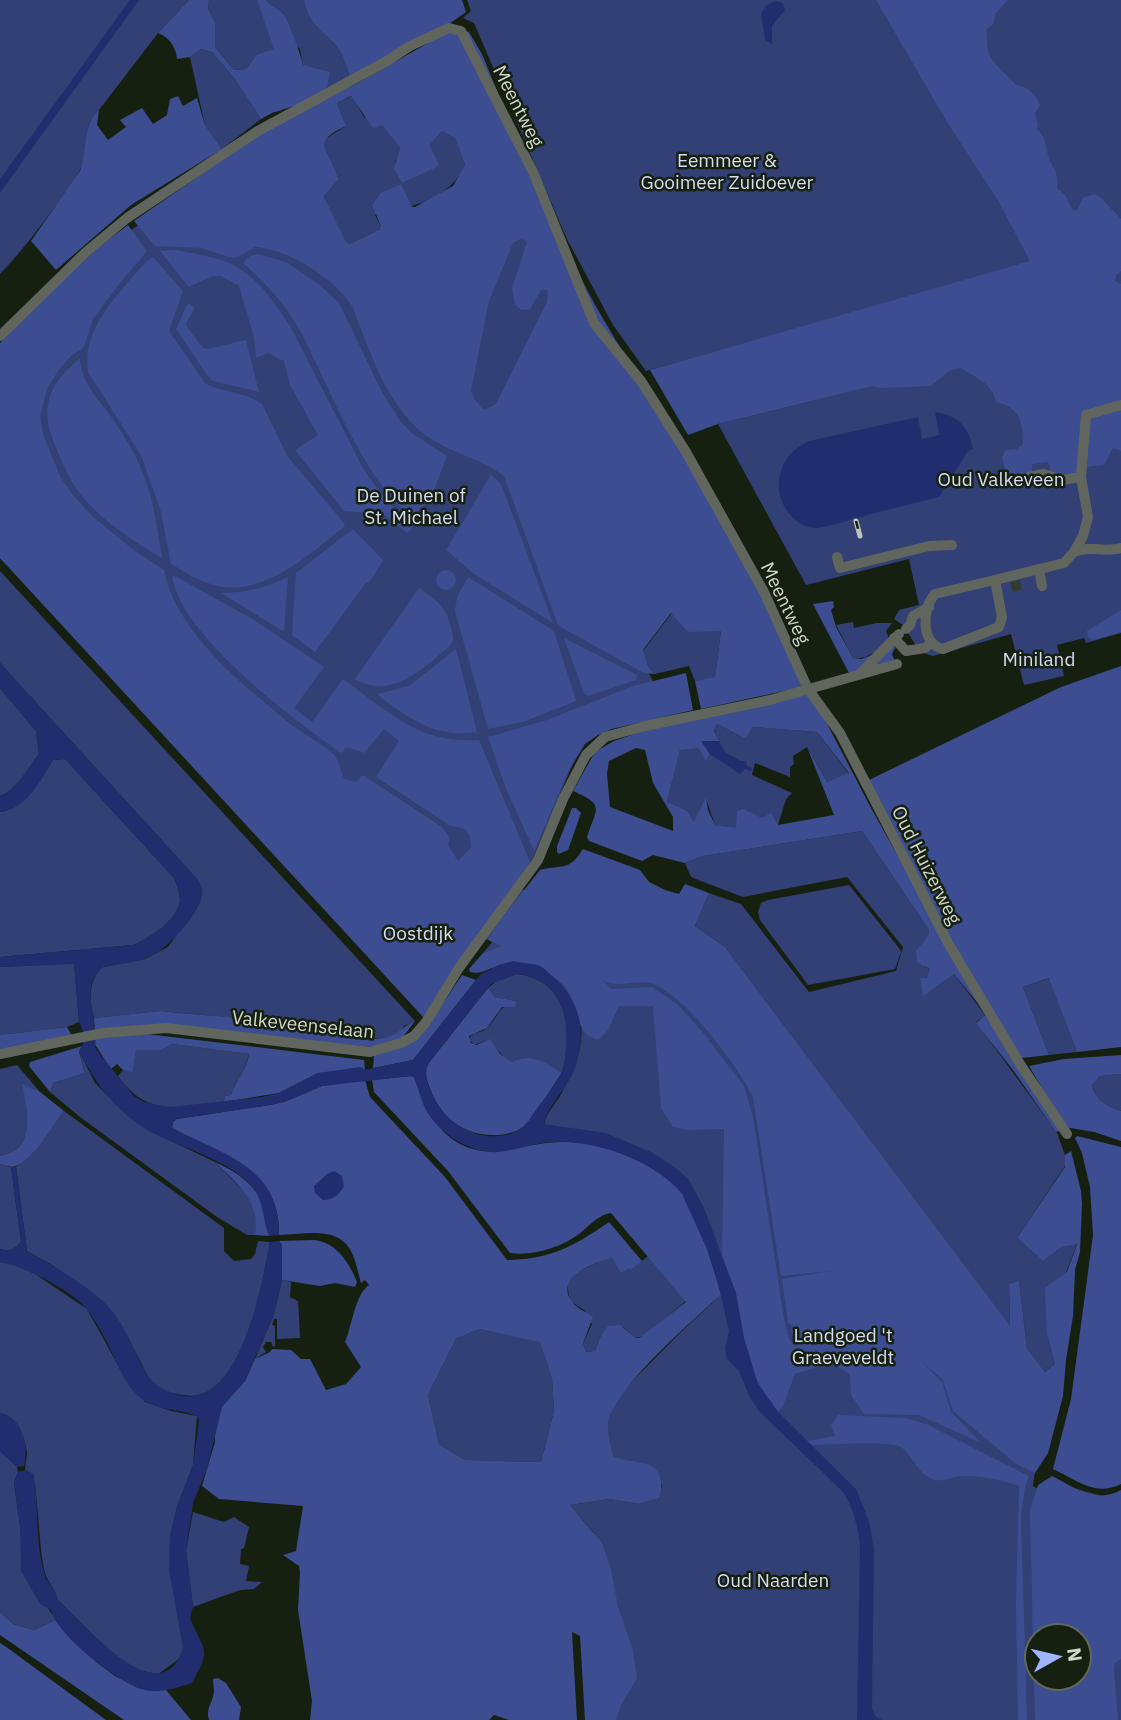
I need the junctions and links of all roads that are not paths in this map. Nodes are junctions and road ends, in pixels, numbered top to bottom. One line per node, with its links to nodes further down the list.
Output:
1 (0, 336): 17 (street, Meentweg)
2 (1121, 405): 4 (street)
3 (1028, 477): 4 (street)
4 (1081, 477): 7 (street)
5 (952, 545): 8 (street)
6 (1121, 548): 7 (street)
7 (1074, 552): 9 (street)
8 (837, 557)
9 (1039, 569): 10 (street); 11 (street)
10 (995, 580): 12 (street); 14 (street)
11 (1042, 586)
12 (929, 607): 13 (street); 14 (street)
13 (900, 633): 14 (street); 16 (street)
14 (931, 643)
15 (897, 664): 16 (street)
16 (860, 674): 17 (street)
17 (808, 689): 18 (street, Valkeveenselaan); 19 (street, Oud Huizerweg)
18 (0, 1054)
19 (1067, 1134)

